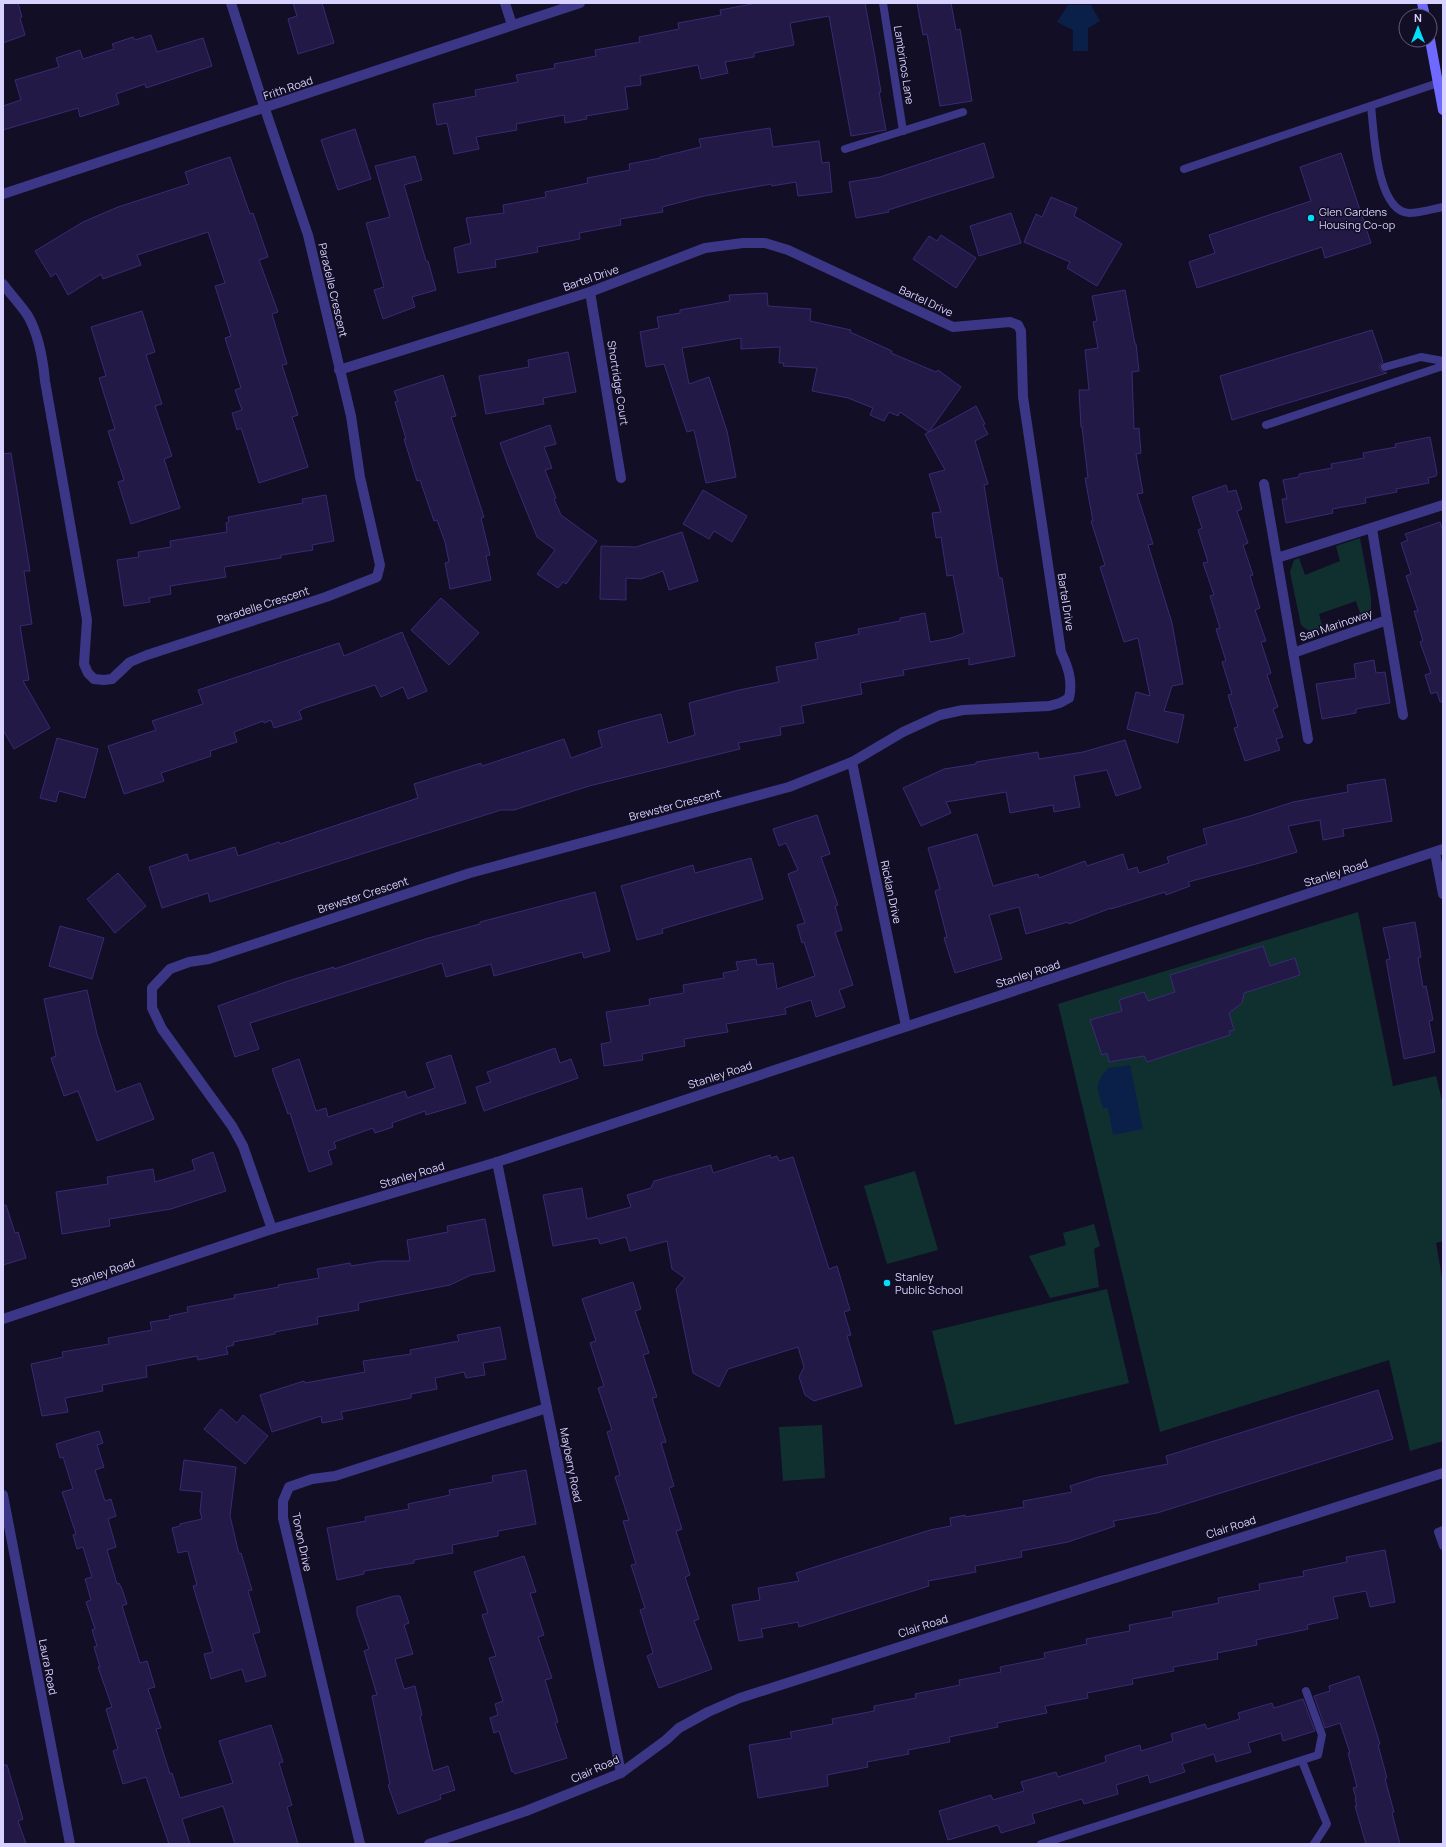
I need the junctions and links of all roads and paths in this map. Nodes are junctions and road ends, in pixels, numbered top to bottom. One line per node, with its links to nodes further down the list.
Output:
1 (231, 3): 9 (street, Paradelle Crescent)
2 (505, 3): 5 (street)
3 (580, 3): 5 (street, Frith Road)
4 (883, 3): 12 (lane, Lambrinos Lane)
5 (512, 24): 9 (street, Frith Road)
6 (1431, 48): 7 (main road)
7 (1438, 83): 8 (lane); 10 (main road)
8 (1371, 106): 14 (lane); 16 (lane)
9 (265, 109): 15 (street, Frith Road); 22 (street, Paradelle Crescent)
10 (1443, 110)
11 (963, 112): 12 (lane)
12 (904, 131): 13 (lane)
13 (845, 149)
14 (1184, 169)
15 (3, 194)
16 (1443, 207)
17 (3, 284): 22 (street, Paradelle Crescent)
18 (590, 292): 22 (street, Bartel Drive); 24 (street, Shortridge Court); 33 (street, Bartel Drive)
19 (1443, 361): 21 (lane)
20 (1443, 366): 23 (lane)
21 (1385, 367)
22 (339, 370)
23 (1266, 425)
24 (621, 478)
25 (1264, 484): 28 (street, San Marinoway)
26 (1443, 505): 27 (street)
27 (1372, 529): 28 (street); 29 (street, San Marinoway)
28 (1277, 558): 30 (street, San Marinoway)
29 (1388, 620): 30 (street, San Marinoway); 31 (street, San Marinoway)
30 (1293, 653): 32 (street, San Marinoway)
31 (1403, 715)
32 (1308, 739)
33 (852, 762): 36 (street, Ricklan Drive); 38 (street, Brewster Crescent)
34 (1439, 851): 35 (street); 36 (street, Stanley Road)
35 (1443, 894)
36 (906, 1026): 37 (street, Stanley Road)
37 (498, 1162): 38 (street, Stanley Road); 40 (street, Mayberry Road)
38 (272, 1229): 39 (street, Stanley Road)
39 (3, 1319)
40 (547, 1408): 47 (street, Mayberry Road); 49 (street, Tonon Drive)
41 (1443, 1473): 47 (street, Clair Road)
42 (3, 1495): 48 (street, Laura Road)
43 (1443, 1530): 44 (lane)
44 (1443, 1546)
45 (1306, 1691): 46 (lane)
46 (1302, 1761): 51 (lane); 52 (lane)
47 (621, 1773): 50 (street, Clair Road)
48 (70, 1844)
49 (360, 1844)
50 (429, 1844)
51 (1041, 1844)
52 (1314, 1844)

